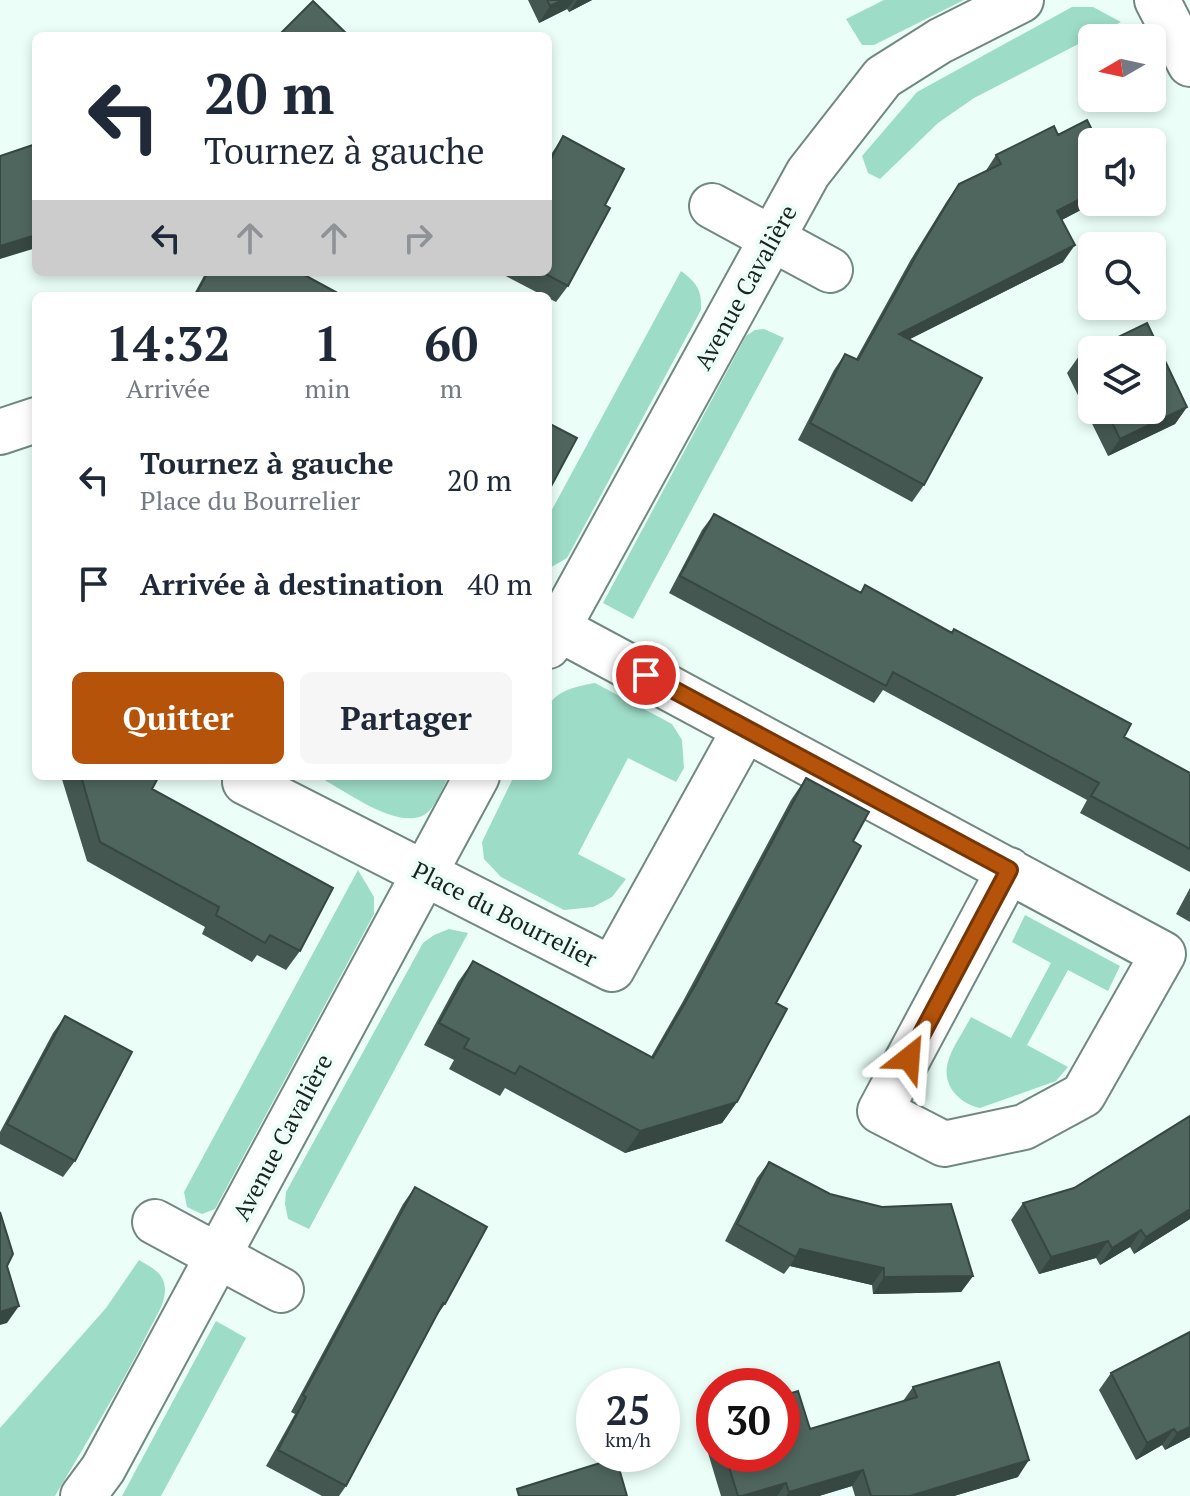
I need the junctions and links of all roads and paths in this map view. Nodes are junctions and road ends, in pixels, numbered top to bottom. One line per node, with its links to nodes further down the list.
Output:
1 (1021, 0): 5 (street, Avenue Cavalière)
2 (1157, 0): 3 (street)
3 (1190, 64)
4 (712, 206): 5 (street)
5 (771, 238): 6 (street); 9 (street, Avenue Cavalière)
6 (830, 270)
7 (32, 421): 8 (street)
8 (0, 432)
9 (552, 630)
10 (552, 632): 11 (street)
11 (745, 729): 14 (street); 15 (street, Place du Bourrelier)
12 (246, 780): 15 (street, Place du Bourrelier)
13 (475, 780): 15 (street, Avenue Cavalière)
14 (1009, 870): 14 (street)
15 (424, 873): 17 (street, Avenue Cavalière)
16 (155, 1222): 17 (street)
17 (218, 1256): 18 (street); 19 (street, Avenue Cavalière)
18 (281, 1290)
19 (83, 1496)

